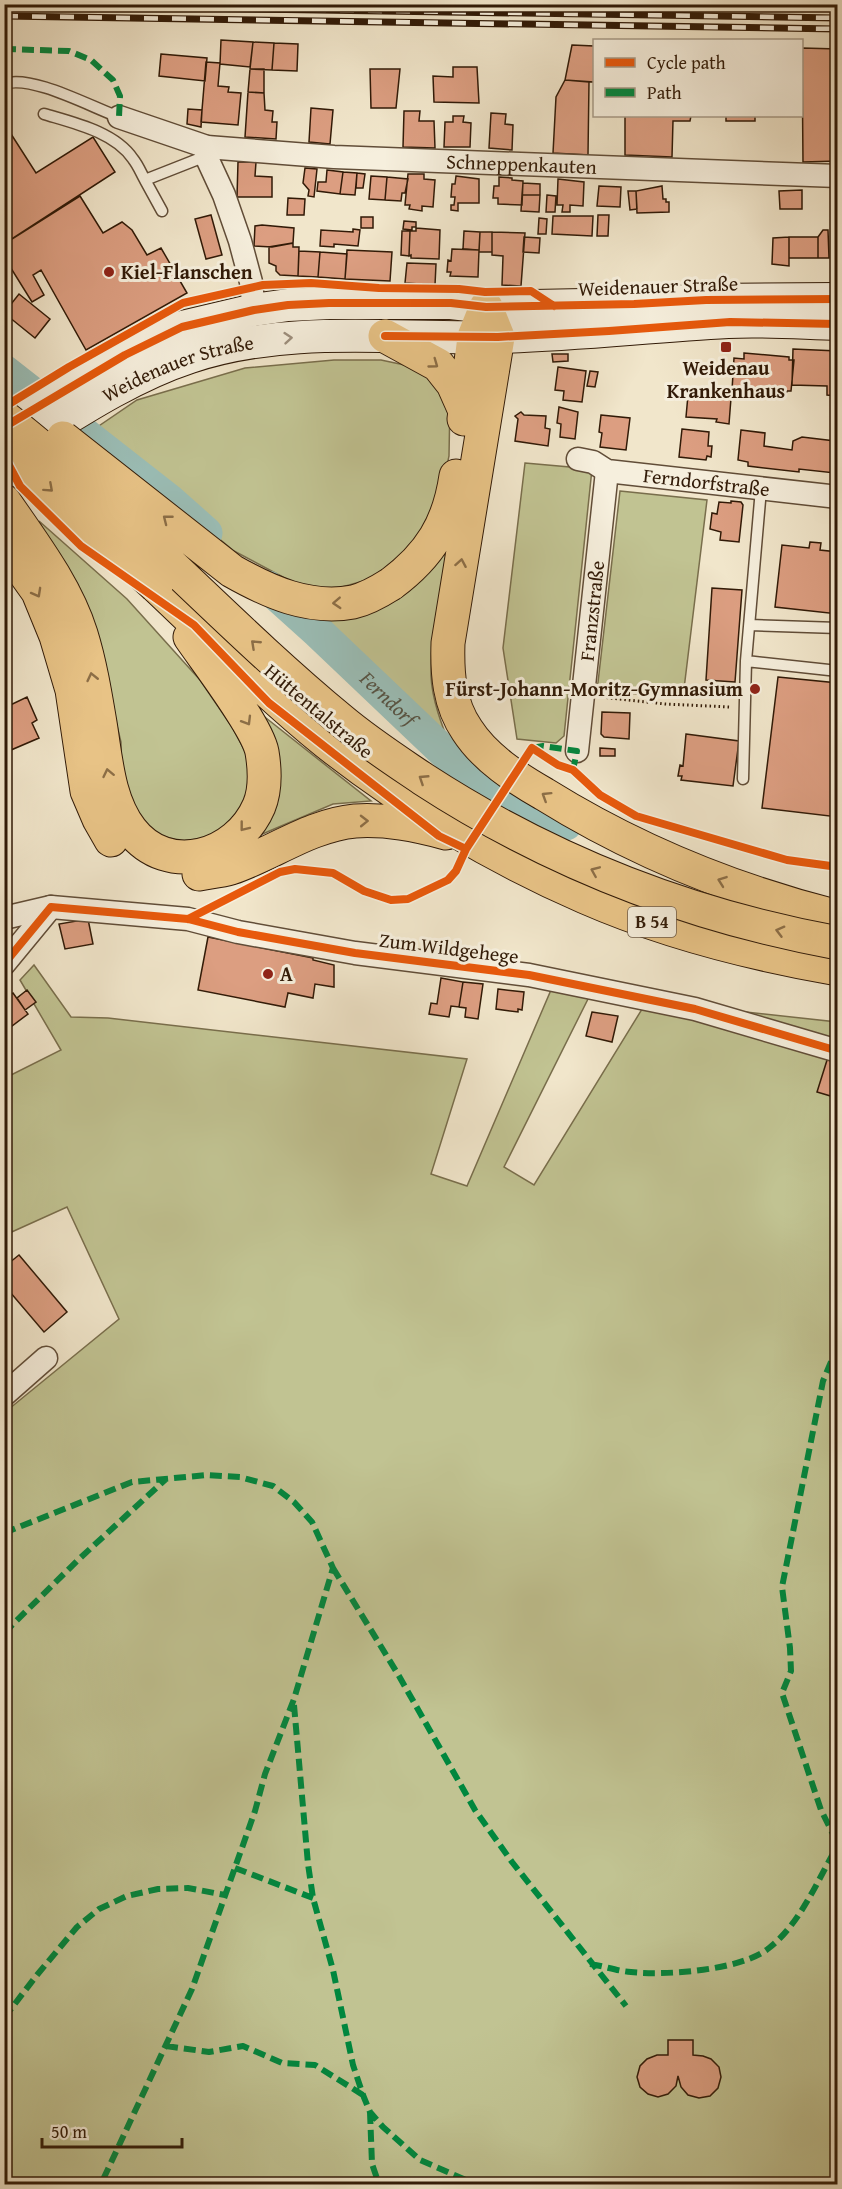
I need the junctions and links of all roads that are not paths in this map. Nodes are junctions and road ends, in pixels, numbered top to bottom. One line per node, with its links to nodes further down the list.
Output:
1 (4, 84): 3 (lane)
2 (45, 114): 6 (lane)
3 (119, 117): 4 (street, Schneppenkauten)
4 (206, 151): 5 (street, Schneppenkauten); 6 (lane); 10 (street)
5 (837, 176)
6 (145, 180): 7 (lane)
7 (162, 211)
8 (837, 299): 9 (main road, Weidenauer Straße)
9 (486, 307): 10 (main road, Weidenauer Straße); 13 (highway)
10 (254, 310): 14 (main road, Weidenauer Straße)
11 (837, 324): 13 (main road, Weidenauer Straße)
12 (384, 336): 13 (main road, Weidenauer Straße); 14 (main road, Weidenauer Straße, one-way to 12); 15 (highway, one-way to 15)
13 (486, 337): 15 (highway); 34 (highway, one-way to 13)
14 (82, 395): 16 (main road, Weidenauer Straße)
15 (465, 411): 16 (highway, one-way to 16, bridge)
16 (10, 426): 17 (main road, Weidenauer Straße); 24 (highway, Hüttentalstraße / B 54, one-way to 24, bridge); 35 (highway, Hüttentalstraße / B 54, one-way to 16, bridge)
17 (4, 458)
18 (578, 459): 19 (street, Ferndorfstraße)
19 (607, 471): 20 (street, Ferndorfstraße); 29 (street, Franzstraße)
20 (761, 489): 21 (street, Ferndorfstraße); 25 (lane)
21 (837, 497)
22 (4, 501): 24 (highway, one-way to 22)
23 (4, 544): 31 (highway, one-way to 31)
24 (156, 586): 31 (highway, Hüttentalstraße / B 54)
25 (750, 625): 26 (lane); 27 (lane)
26 (837, 628)
27 (746, 661): 28 (lane); 30 (lane)
28 (837, 671)
29 (576, 751)
30 (743, 779)
31 (477, 842): 37 (highway, Hüttentalstraße / B 54)
32 (51, 907): 33 (street, Zum Wildgehege); 36 (street); 38 (street, Zum Wildgehege)
33 (4, 918)
34 (837, 918)
35 (837, 943)
36 (4, 964)
37 (837, 969)
38 (837, 1051)
39 (46, 1358): 40 (street)
40 (4, 1395)

